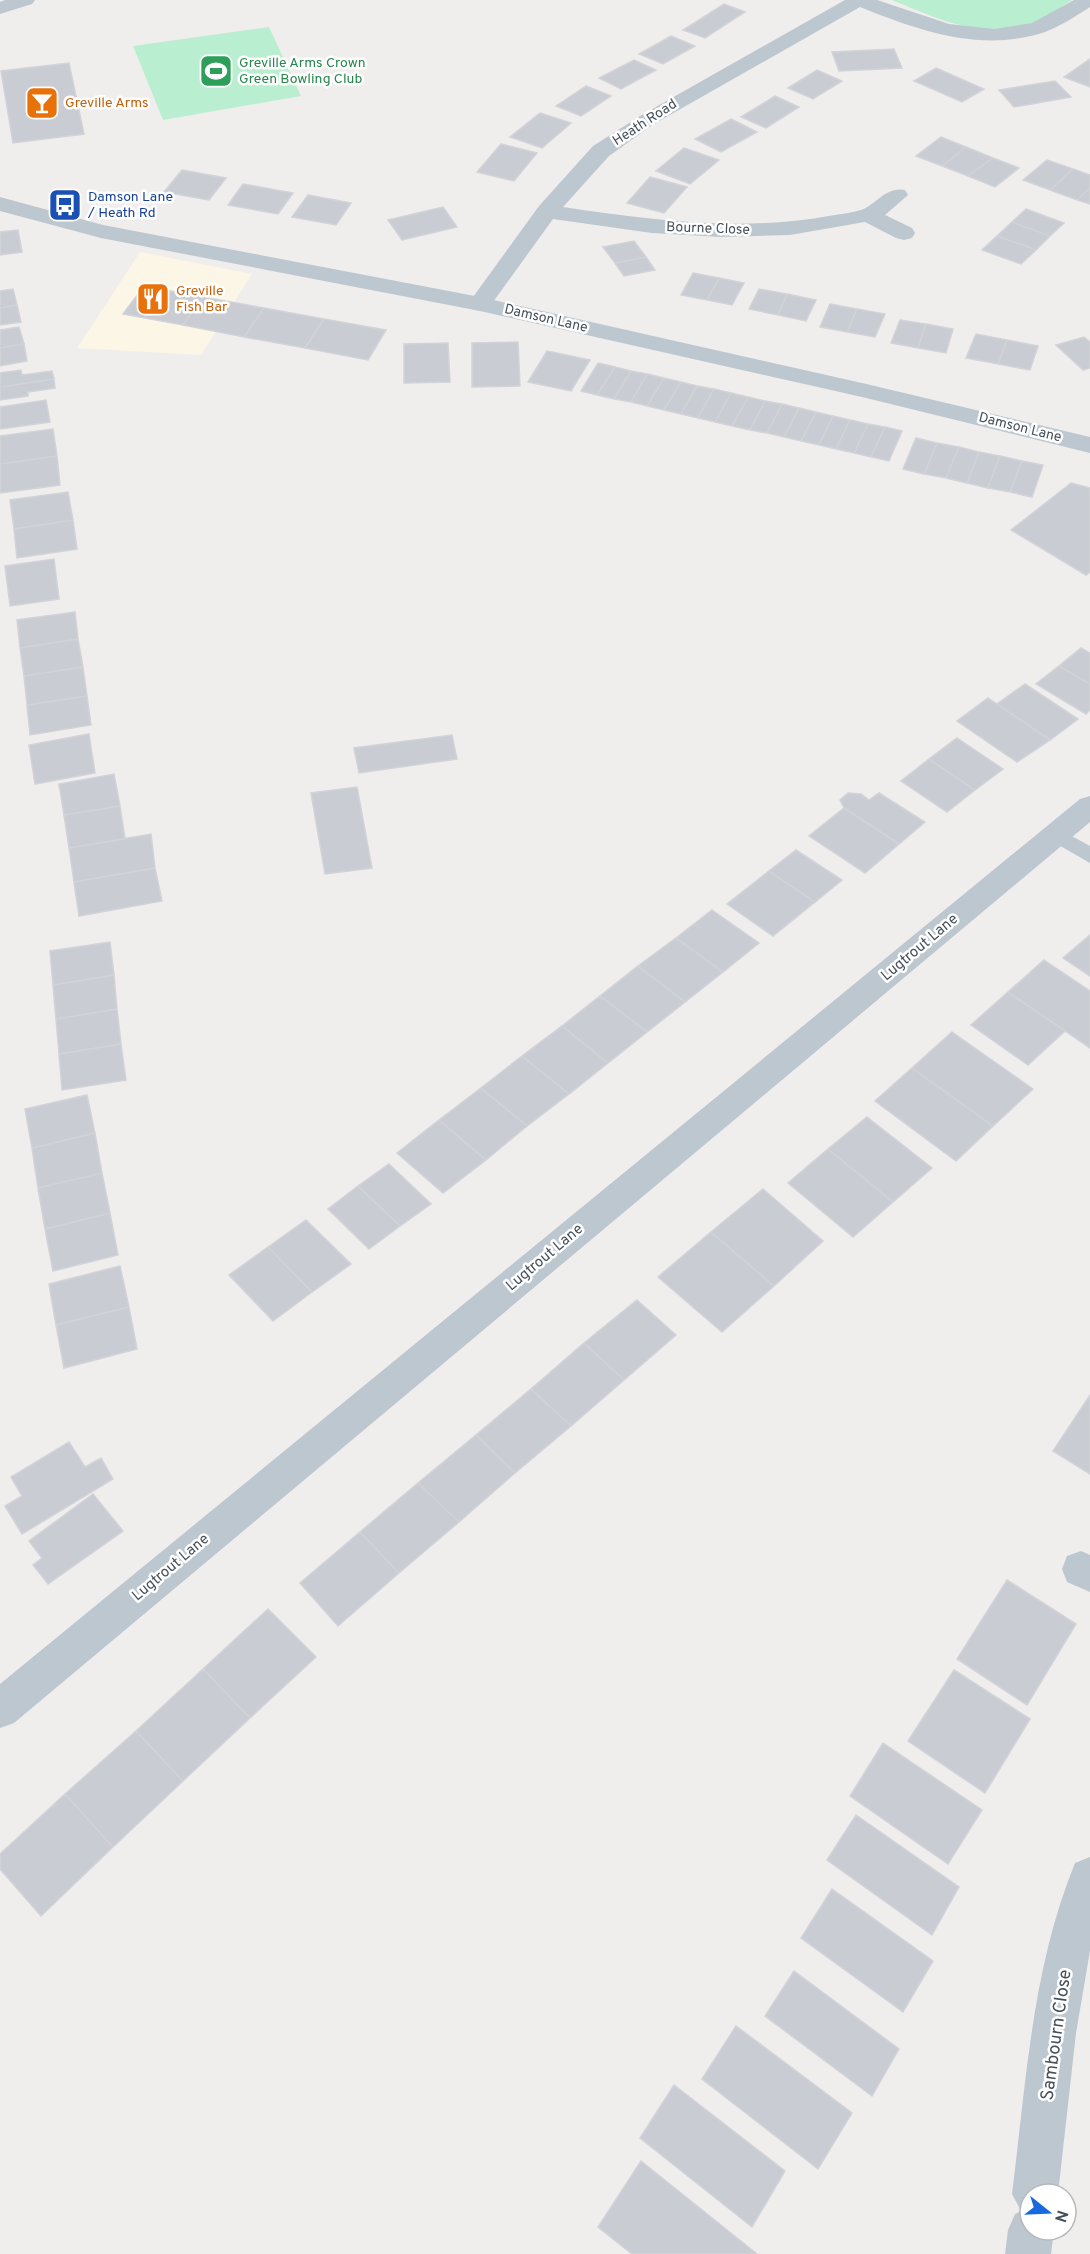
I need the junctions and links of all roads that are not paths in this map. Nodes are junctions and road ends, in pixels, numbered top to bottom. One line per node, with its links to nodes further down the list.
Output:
1 (25, 0): 4 (street)
2 (859, 0): 3 (street); 7 (street, Heath Road)
3 (1088, 0)
4 (0, 9)
5 (897, 195): 8 (street, Bourne Close)
6 (0, 204): 10 (street, Damson Lane)
7 (547, 211): 8 (street, Bourne Close); 10 (street, Heath Road)
8 (868, 215): 9 (street)
9 (904, 233)
10 (480, 304): 11 (street, Damson Lane)
11 (1090, 445)
12 (1090, 806): 13 (street, Lugtrout Lane)
13 (1057, 835): 14 (lane); 15 (street, Lugtrout Lane)
14 (1090, 855)
15 (0, 1709)
16 (1090, 1878): 17 (street, Sambourn Close)
17 (1037, 2182)

